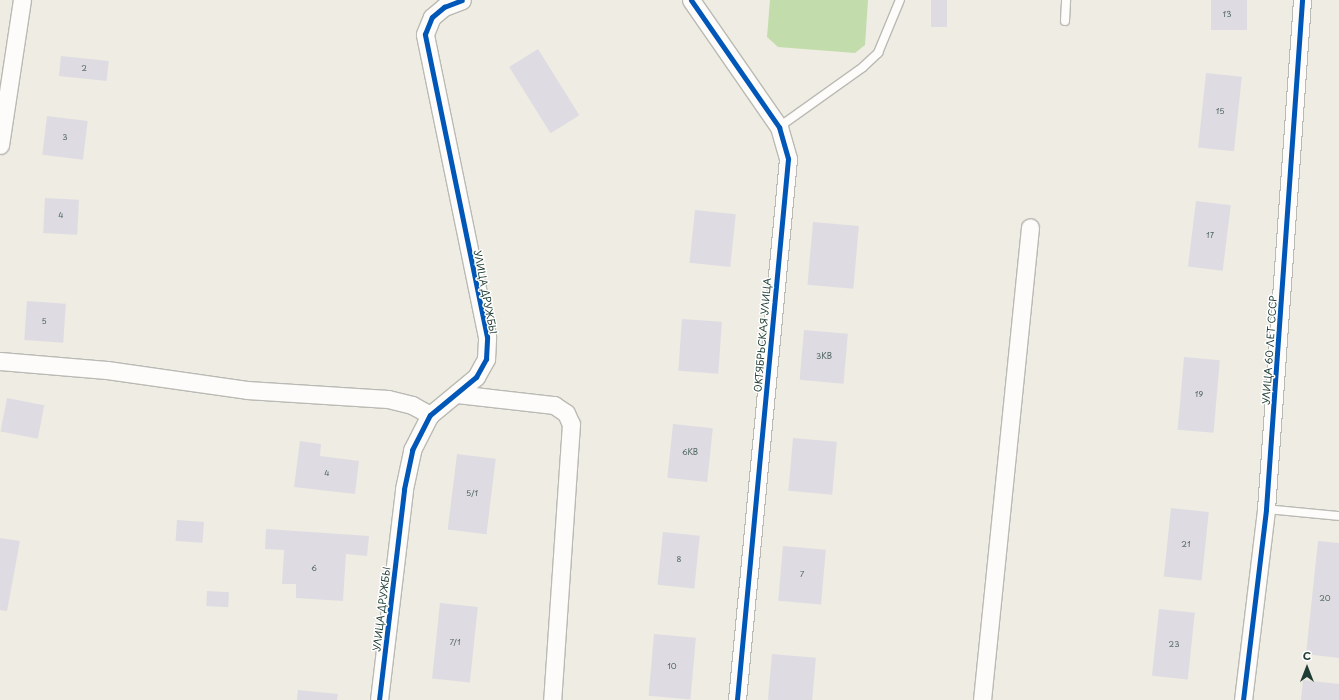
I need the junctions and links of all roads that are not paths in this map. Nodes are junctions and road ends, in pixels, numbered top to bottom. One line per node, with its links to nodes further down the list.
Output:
1 (22, 0): 9 (street)
2 (462, 0): 12 (street, УЛИЦА ДРУЖБЫ)
3 (691, 0): 8 (street, ОКТЯБРЬСКАЯ УЛИЦА)
4 (900, 0): 8 (lane)
5 (1066, 0): 7 (lane)
6 (1302, 0): 14 (street, УЛИЦА 60 ЛЕТ СССР)
7 (1065, 21)
8 (779, 126): 18 (street, ОКТЯБРЬСКАЯ УЛИЦА)
9 (0, 145)
10 (1030, 227): 19 (street)
11 (0, 360): 13 (street)
12 (457, 394): 13 (street, УЛИЦА ДРУЖБЫ); 17 (street)
13 (430, 415): 16 (street, УЛИЦА ДРУЖБЫ)
14 (1266, 509): 15 (lane); 20 (street, УЛИЦА 60 ЛЕТ СССР)
15 (1339, 516)
16 (379, 700)
17 (552, 700)
18 (736, 700)
19 (982, 700)
20 (1243, 700)

